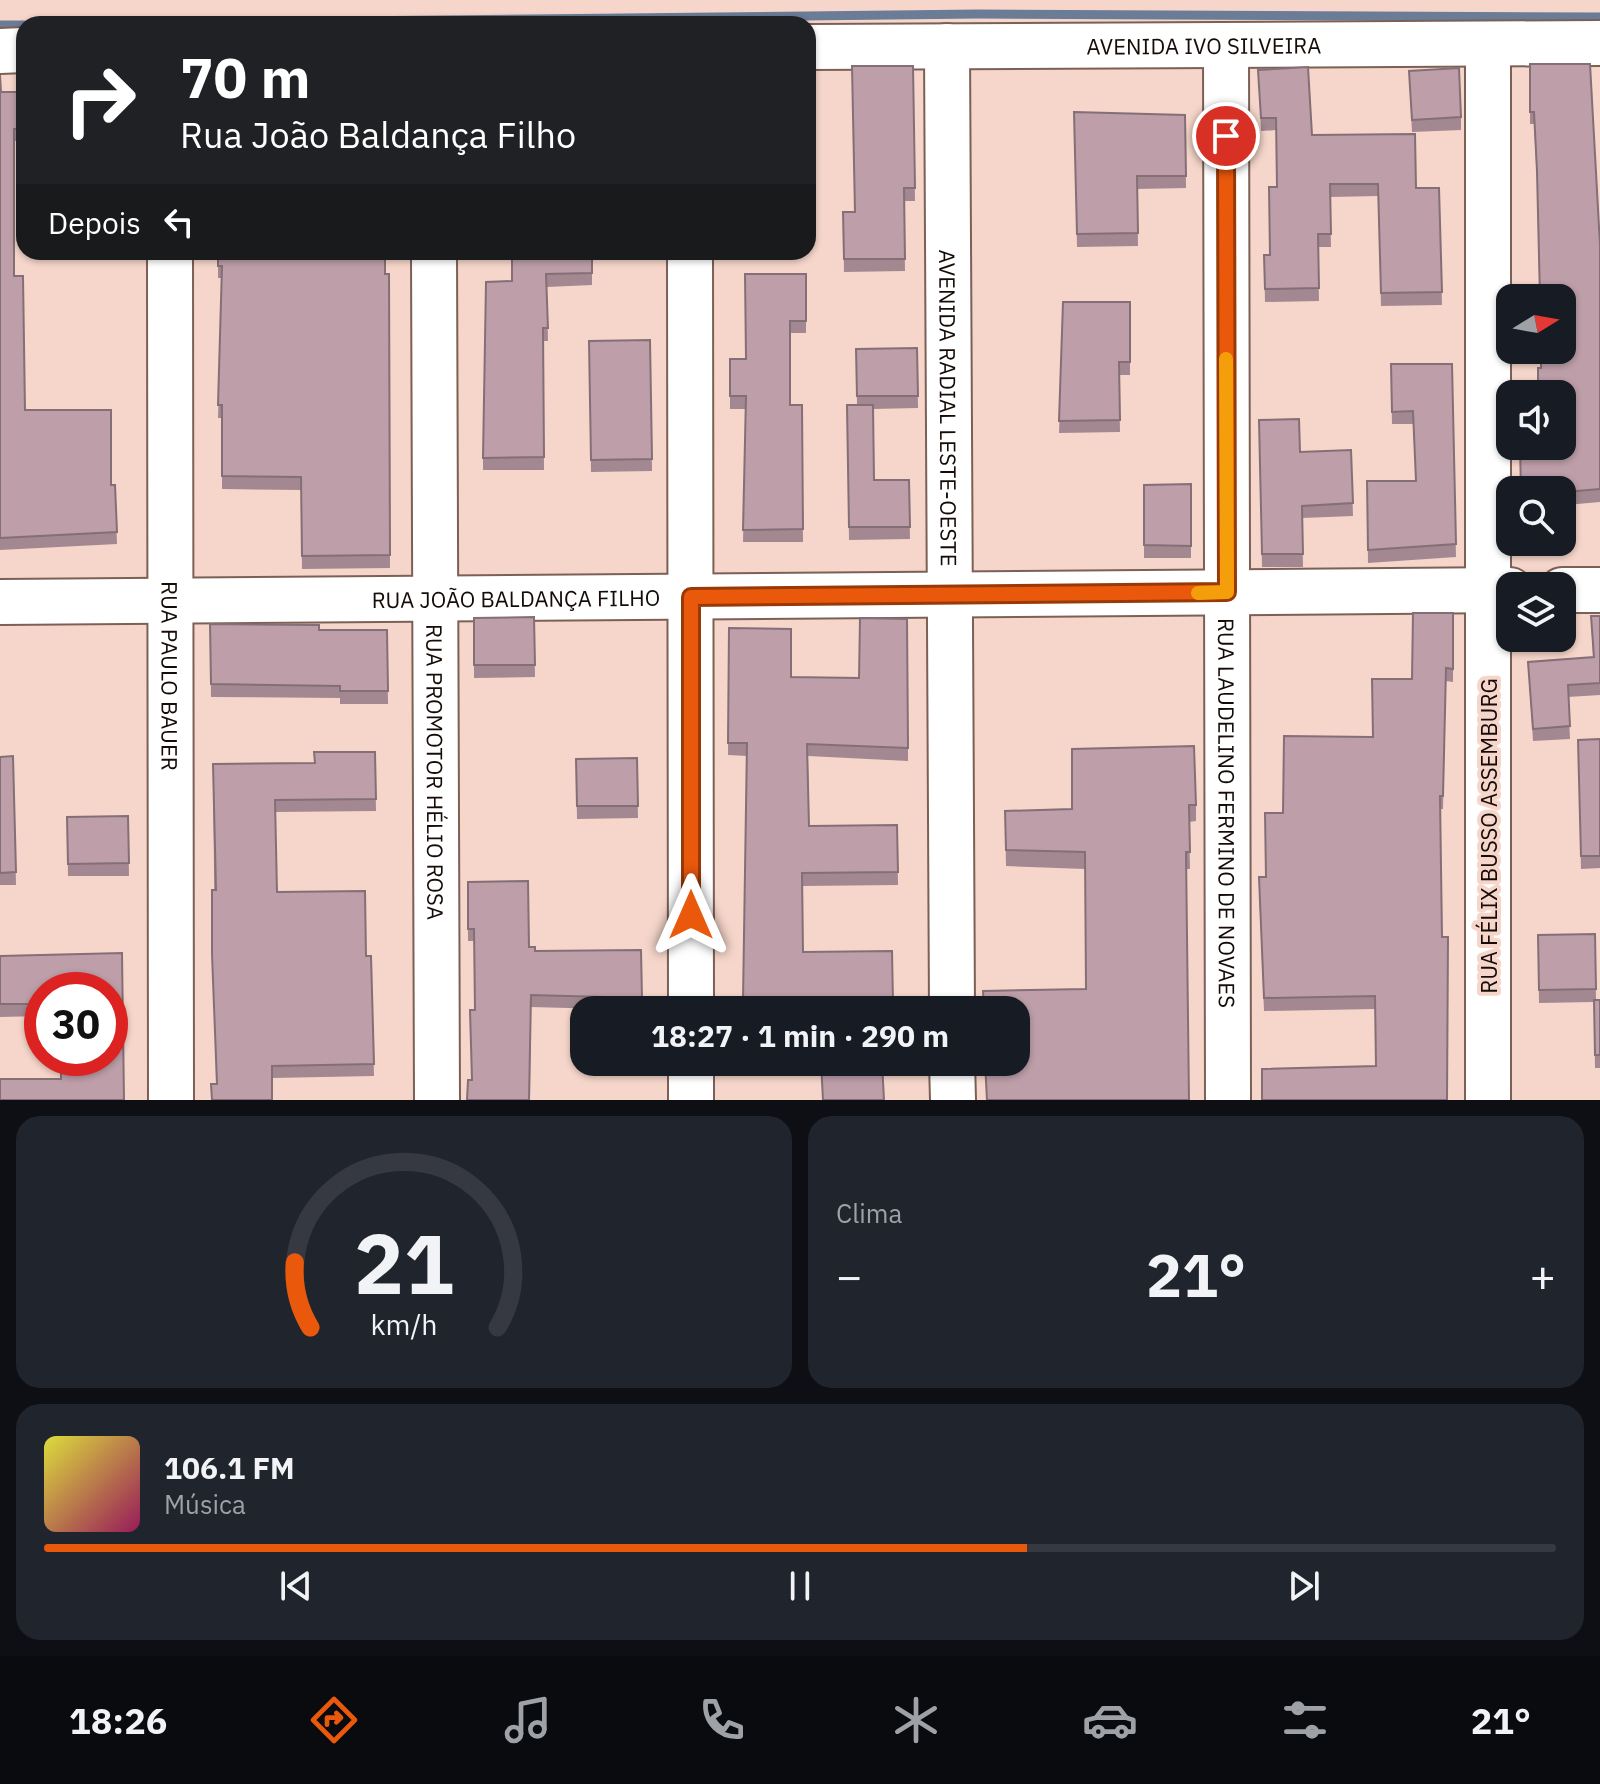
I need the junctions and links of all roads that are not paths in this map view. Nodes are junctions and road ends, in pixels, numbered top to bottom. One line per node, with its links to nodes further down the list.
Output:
1 (1600, 43): 2 (street, AVENIDA IVO SILVEIRA)
2 (1488, 44): 3 (street, AVENIDA IVO SILVEIRA); 9 (street, RUA FÉLIX BUSSO ASSEMBURG)
3 (1226, 45): 4 (street, AVENIDA IVO SILVEIRA); 13 (street, RUA LAUDELINO FERMINO DE NOVAES)
4 (947, 46): 5 (street, AVENIDA IVO SILVEIRA); 14 (street, AVENIDA RADIAL LESTE-OESTE)
5 (816, 47)
6 (170, 260): 17 (street, RUA PAULO BAUER)
7 (434, 260): 16 (street, RUA PROMOTOR HÉLIO ROSA)
8 (690, 260): 15 (street)
9 (1499, 572)
10 (1496, 590): 13 (street, RUA JOÃO BALDANÇA FILHO)
11 (1576, 590): 12 (street)
12 (1600, 590)
13 (1227, 592): 14 (street, RUA JOÃO BALDANÇA FILHO); 28 (street, RUA LAUDELINO FERMINO DE NOVAES)
14 (950, 595): 15 (street, RUA JOÃO BALDANÇA FILHO); 21 (street, AVENIDA RADIAL LESTE-OESTE)
15 (691, 597): 16 (street, RUA JOÃO BALDANÇA FILHO); 20 (street)
16 (435, 599): 17 (street, RUA JOÃO BALDANÇA FILHO); 25 (street, RUA PROMOTOR HÉLIO ROSA)
17 (171, 601): 18 (street, RUA JOÃO BALDANÇA FILHO); 24 (street, RUA PAULO BAUER)
18 (0, 602)
19 (1498, 652): 29 (street, RUA FÉLIX BUSSO ASSEMBURG)
20 (691, 996)
21 (952, 996)
22 (691, 1076): 26 (street)
23 (952, 1076): 27 (street)
24 (171, 1100)
25 (437, 1100)
26 (691, 1100)
27 (953, 1100)
28 (1228, 1100)
29 (1488, 1100)

